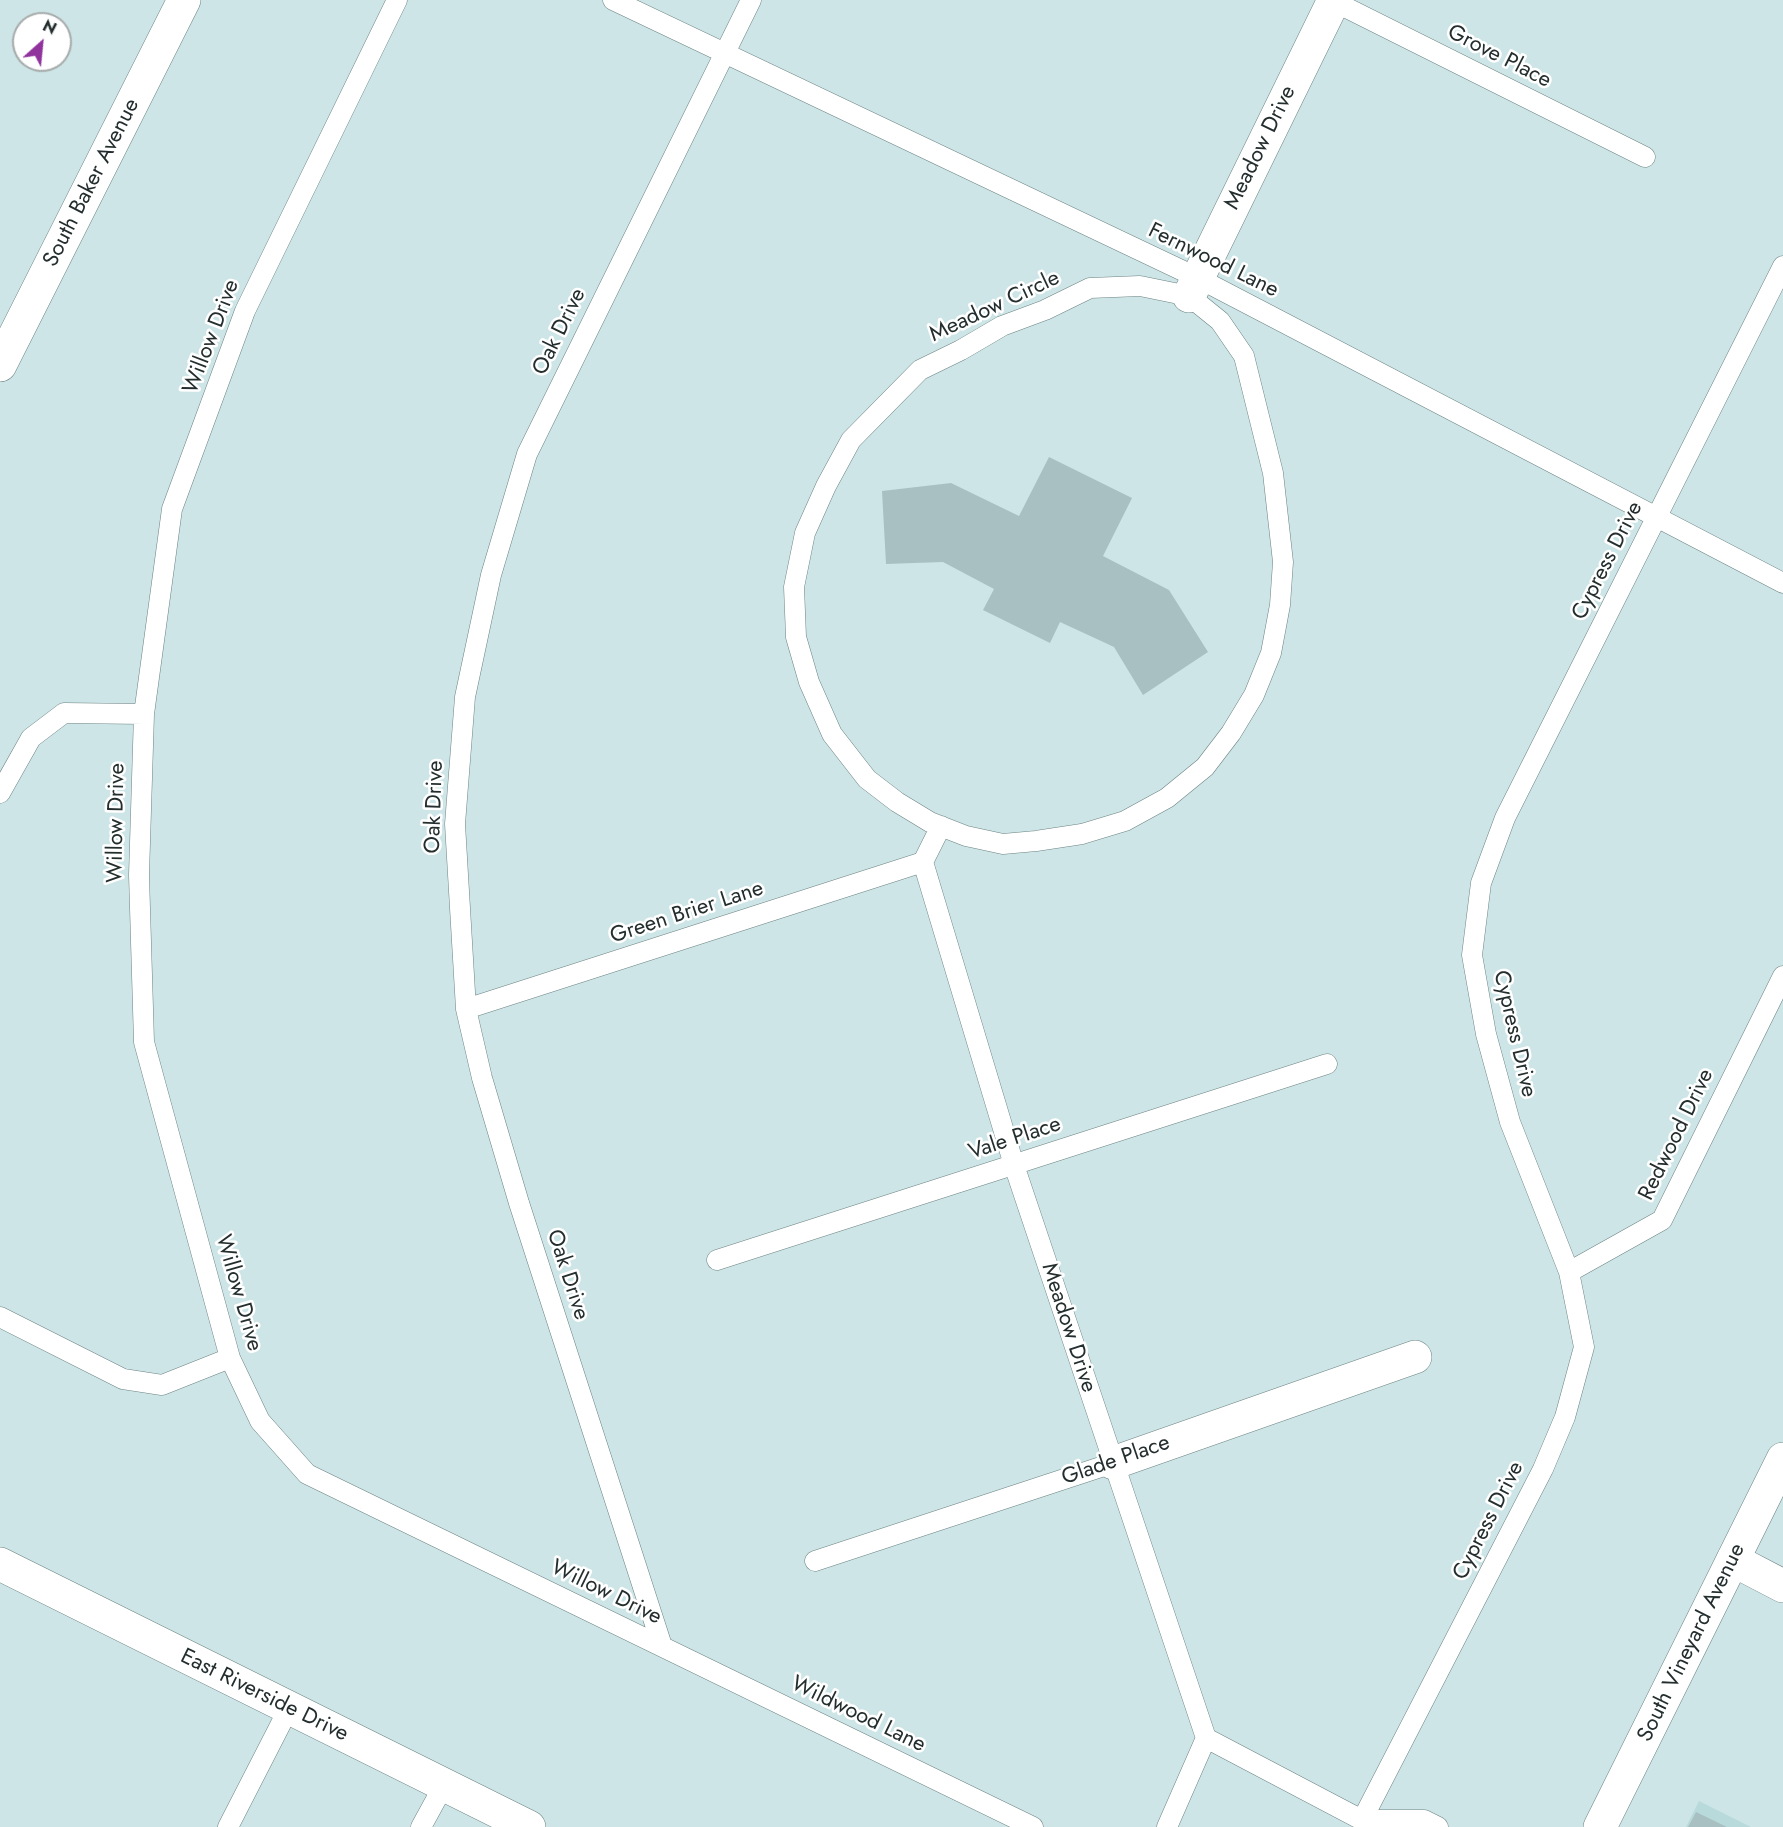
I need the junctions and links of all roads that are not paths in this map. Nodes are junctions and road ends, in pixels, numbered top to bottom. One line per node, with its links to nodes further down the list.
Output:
1 (184, 0): 10 (street, South Baker Avenue)
2 (397, 0): 13 (lane, Willow Drive)
3 (613, 0): 6 (lane, Fernwood Lane)
4 (751, 0): 6 (lane, Oak Drive)
5 (1333, 0): 7 (lane, Grove Place); 9 (street, Meadow Drive)
6 (724, 54): 9 (lane, Fernwood Lane); 18 (lane, Oak Drive)
7 (1645, 157)
8 (1783, 266): 11 (lane, Cypress Drive)
9 (1193, 287): 11 (lane, Fernwood Lane); 15 (lane, Meadow Circle); 15 (lane, Meadow Circle)
10 (0, 365)
11 (1657, 518): 12 (lane, Fernwood Lane); 22 (lane, Cypress Drive)
12 (1783, 583)
13 (144, 714): 14 (lane); 25 (lane, Willow Drive)
14 (0, 793)
15 (941, 826): 16 (lane)
16 (923, 862): 18 (lane, Green Brier Lane); 20 (lane, Meadow Drive)
17 (1783, 976): 22 (lane, Redwood Drive)
18 (466, 1009): 32 (lane, Oak Drive)
19 (1327, 1064): 20 (lane, Vale Place)
20 (1014, 1165): 21 (lane, Vale Place); 27 (lane, Meadow Drive)
21 (717, 1260)
22 (1569, 1272): 36 (lane, Cypress Drive)
23 (0, 1317): 25 (lane)
24 (1415, 1357): 27 (street, Glade Place)
25 (230, 1358): 32 (lane, Willow Drive)
26 (1783, 1459): 28 (street, South Vineyard Avenue)
27 (1113, 1463): 29 (lane, Glade Place); 34 (lane, Meadow Drive)
28 (1733, 1560): 31 (street); 43 (street, South Vineyard Avenue)
29 (815, 1561)
30 (0, 1564): 33 (street, East Riverside Drive)
31 (1783, 1586)
32 (662, 1646): 40 (lane, Wildwood Lane)
33 (289, 1708): 35 (street, East Riverside Drive); 37 (lane)
34 (1206, 1738): 36 (lane); 41 (lane)
35 (444, 1785): 38 (lane); 39 (street, East Riverside Drive)
36 (1365, 1823): 42 (lane)
37 (228, 1827)
38 (421, 1827)
39 (529, 1827)
40 (1032, 1827)
41 (1167, 1827)
42 (1438, 1827)
43 (1600, 1827)

